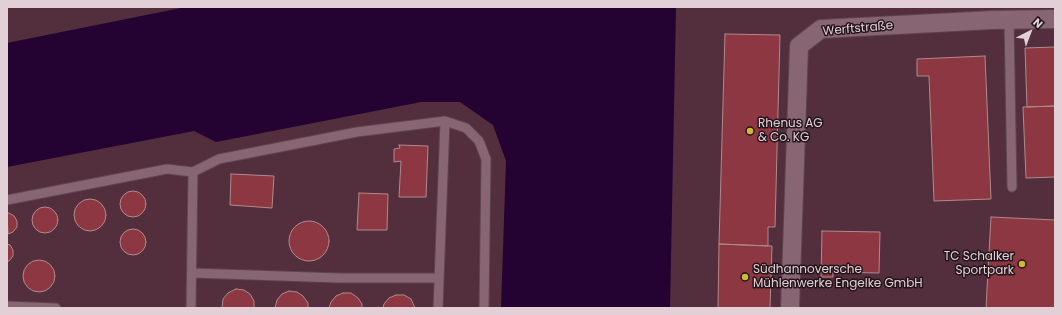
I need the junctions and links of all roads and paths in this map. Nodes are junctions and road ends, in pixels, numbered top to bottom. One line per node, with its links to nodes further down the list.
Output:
1 (999, 16): 2 (street, Werftstraße); 5 (lane); 14 (street, Werftstraße)
2 (1055, 19)
3 (445, 121): 4 (lane); 8 (lane); 13 (lane)
4 (193, 172): 6 (lane); 7 (lane)
5 (1012, 187)
6 (7, 200)
7 (192, 273): 8 (lane); 11 (lane)
8 (439, 278): 12 (lane)
9 (7, 306): 10 (lane)
10 (56, 308)
11 (191, 308)
12 (438, 308)
13 (484, 308)
14 (790, 308)

